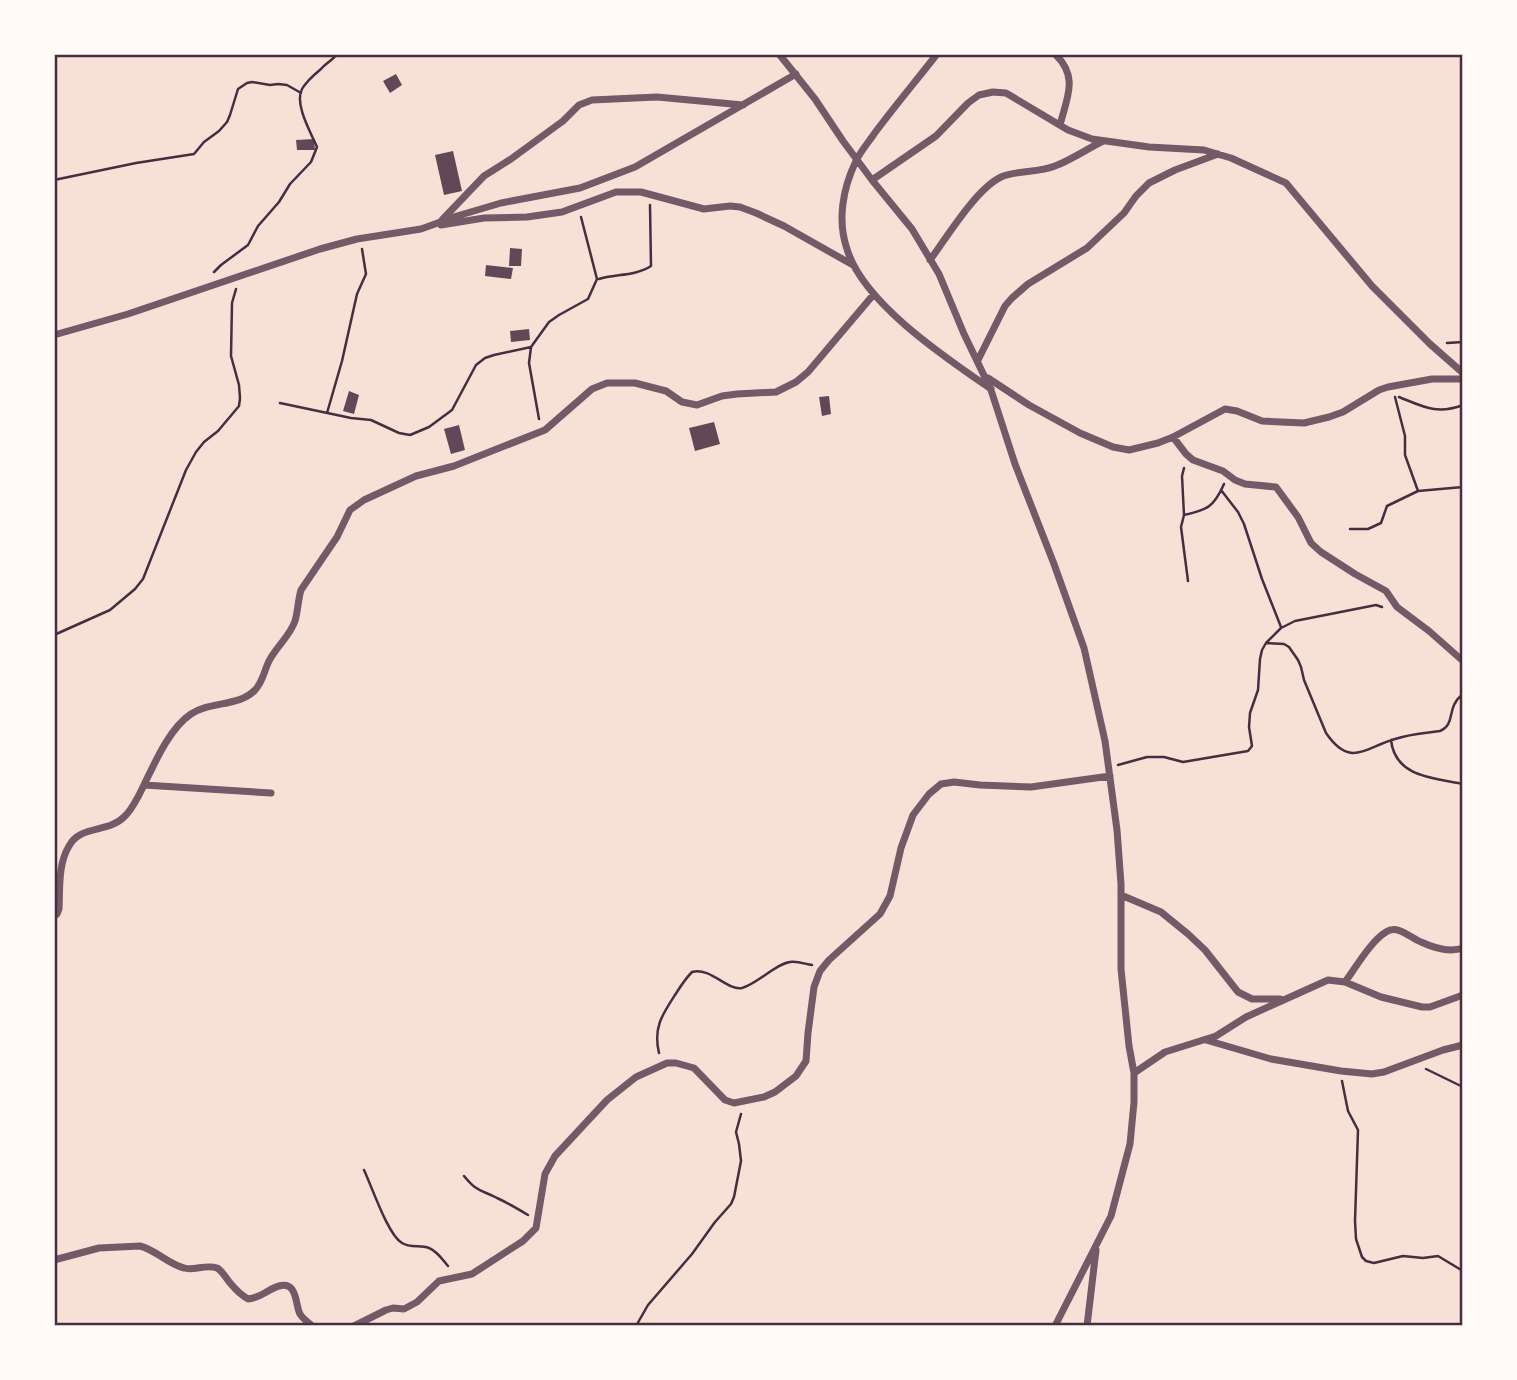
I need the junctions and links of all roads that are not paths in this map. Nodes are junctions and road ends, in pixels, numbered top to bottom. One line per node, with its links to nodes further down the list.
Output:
1 (779, 54): 4 (street)
2 (937, 54): 9 (street)
3 (1055, 54): 6 (street)
4 (796, 74): 5 (street); 9 (street)
5 (743, 105): 11 (street); 11 (street)
6 (1060, 125): 7 (street); 10 (street)
7 (1103, 141): 8 (street); 13 (street)
8 (1218, 154): 17 (street); 18 (street)
9 (856, 160): 10 (street); 14 (street)
10 (872, 180): 13 (street)
11 (439, 222): 12 (street)
12 (421, 229): 14 (street); 16 (street)
13 (930, 260): 17 (street)
14 (853, 265): 15 (street)
15 (874, 294): 21 (street); 25 (street)
16 (54, 335)
17 (978, 360): 19 (street)
18 (1463, 373)
19 (986, 377): 21 (street); 22 (street)
20 (1463, 379): 22 (street)
21 (992, 390): 24 (street)
22 (1173, 437): 23 (street)
23 (1463, 661)
24 (1109, 772): 27 (street); 39 (street)
25 (144, 785): 26 (street); 28 (street)
26 (271, 793)
27 (1121, 895): 32 (street); 35 (street)
28 (54, 916)
29 (1463, 948): 30 (street)
30 (1345, 982): 31 (street); 32 (street)
31 (1463, 996)
32 (1285, 999): 33 (street)
33 (1205, 1040): 34 (street); 35 (street)
34 (1463, 1045)
35 (1134, 1073): 36 (street)
36 (1097, 1246): 40 (street); 41 (street)
37 (54, 1260): 38 (street)
38 (313, 1326)
39 (354, 1326)
40 (1055, 1326)
41 (1087, 1326)

